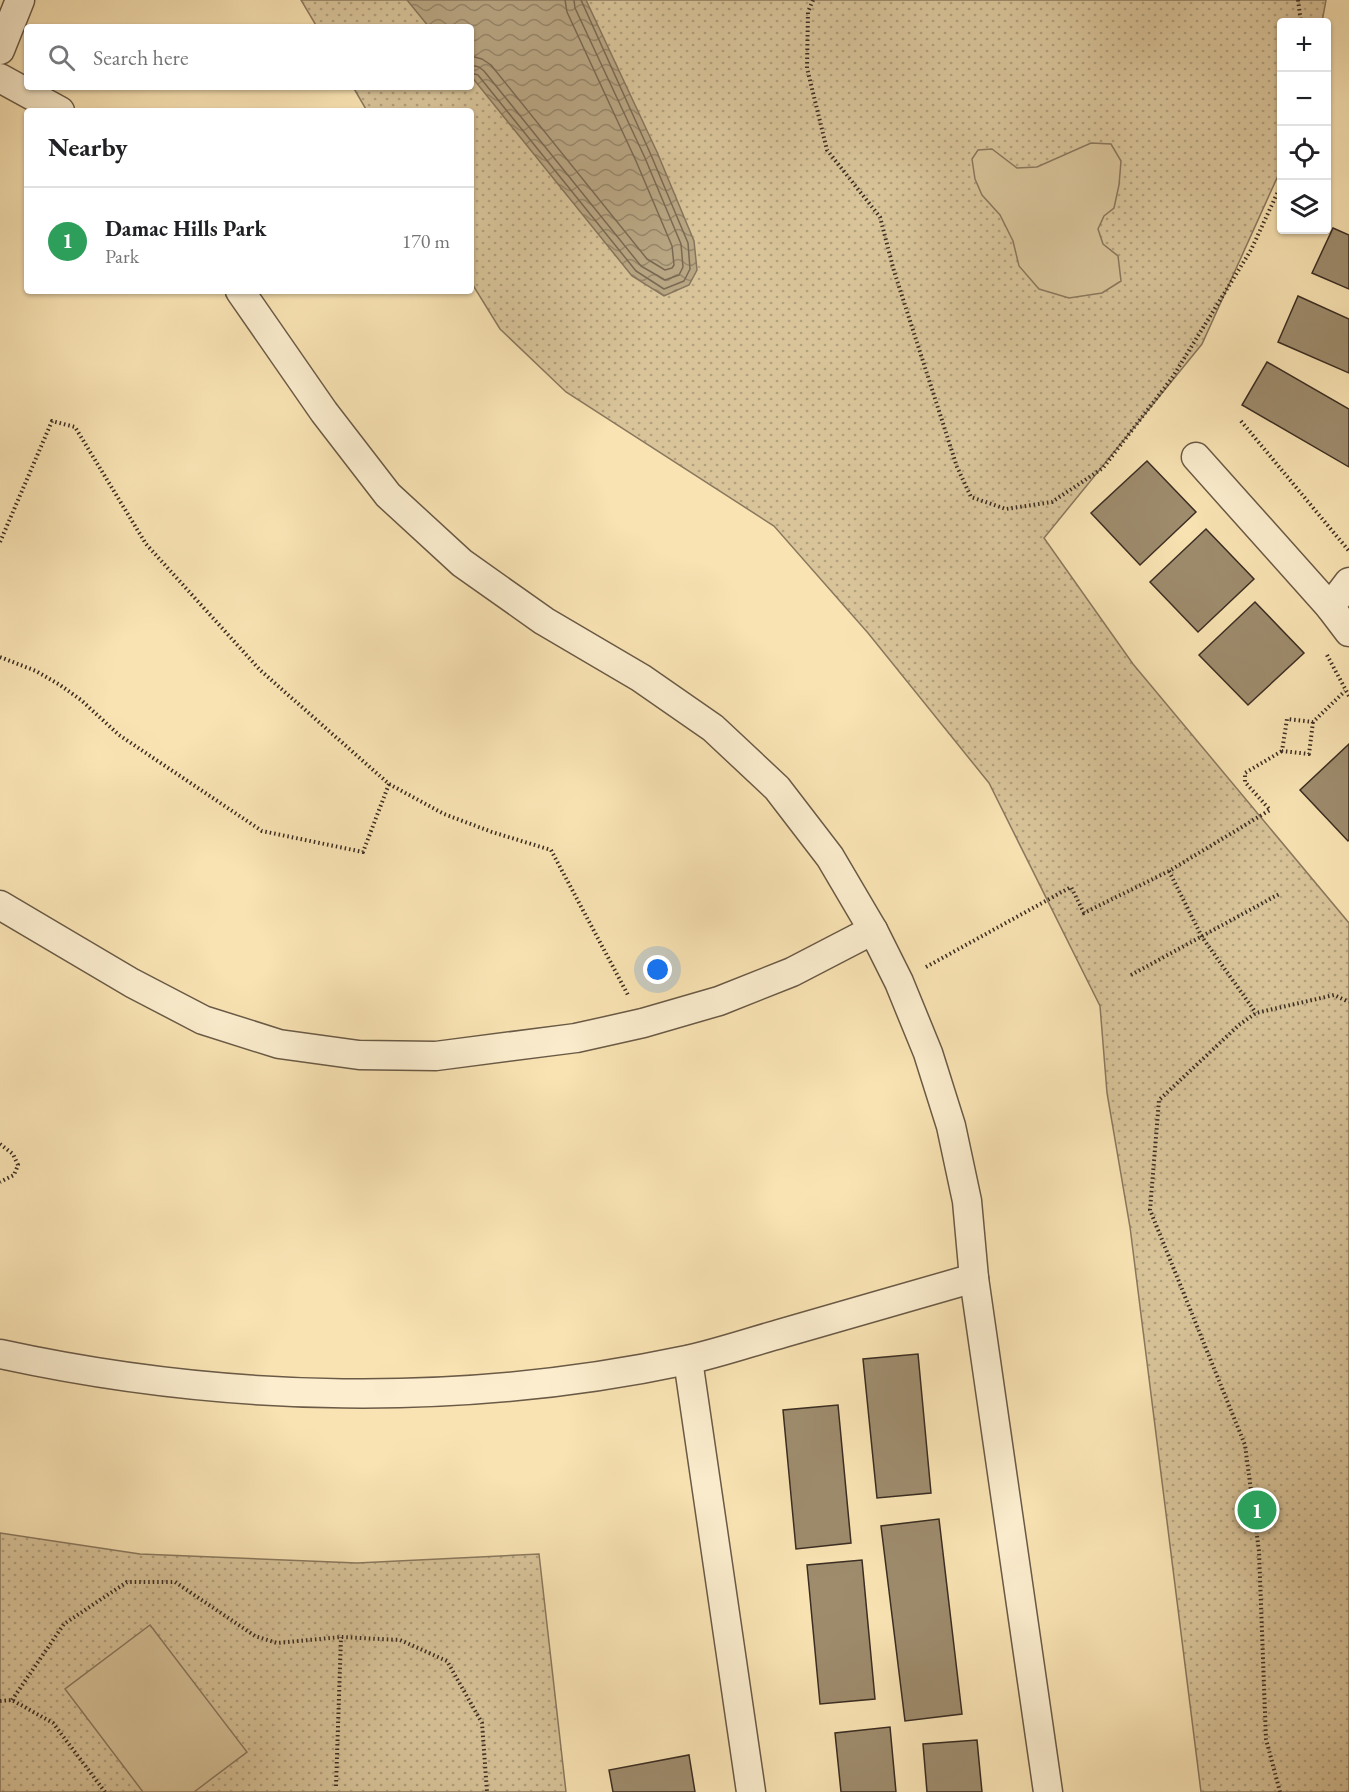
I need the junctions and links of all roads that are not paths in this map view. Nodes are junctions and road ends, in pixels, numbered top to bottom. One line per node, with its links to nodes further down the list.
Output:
1 (20, 0): 2 (street)
2 (0, 50)
3 (0, 78): 4 (street)
4 (55, 108)
5 (242, 294): 11 (street)
6 (1196, 457): 8 (street)
7 (1349, 582): 8 (street)
8 (1330, 607): 9 (street)
9 (1349, 632)
10 (0, 905): 11 (street)
11 (873, 930): 12 (street)
12 (974, 1278): 14 (street); 16 (street)
13 (0, 1354): 14 (street)
14 (688, 1360): 15 (street)
15 (751, 1792)
16 (1048, 1792)

